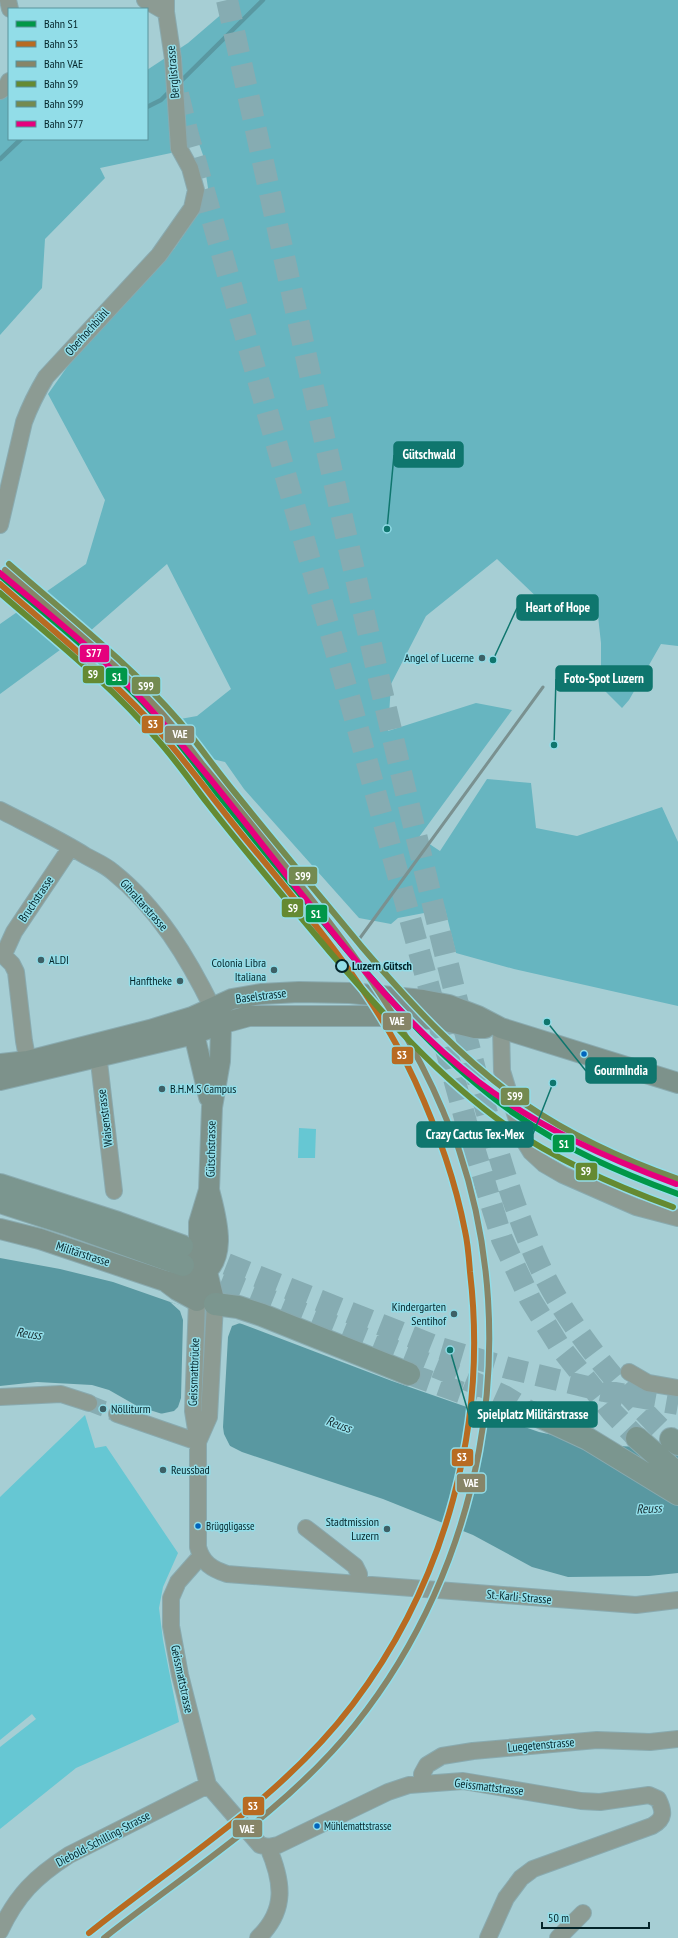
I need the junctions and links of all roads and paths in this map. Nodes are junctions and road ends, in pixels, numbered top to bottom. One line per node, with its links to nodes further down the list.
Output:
1 (145, 0): 2 (street, Berglistrasse)
2 (166, 6): 5 (street, Berglistrasse, bridge)
3 (8, 83): 4 (street)
4 (0, 91)
5 (181, 152): 6 (street, Oberhochbühl)
6 (0, 526)
7 (0, 810): 8 (street, Gibraltarstrasse)
8 (71, 847): 9 (street, Bruchstrasse); 10 (street, Gibraltarstrasse)
9 (2, 953): 15 (street, Bruchstrasse)
10 (217, 1016): 11 (main road, Baselstrasse); 12 (main road, Baselstrasse); 13 (main road, Baselstrasse); 18 (main road)
11 (501, 1028): 17 (main road, Baselstrasse); 23 (street)
12 (194, 1034): 13 (main road, Baselstrasse); 18 (main road)
13 (97, 1051): 15 (main road, Baselstrasse); 21 (street, Waisenstrasse)
14 (0, 1064): 15 (main road, Baselstrasse)
15 (29, 1068): 16 (main road, Baselstrasse)
16 (0, 1080)
17 (678, 1083)
18 (212, 1107): 20 (main road, Gütschstrasse)
19 (0, 1177): 22 (highway)
20 (209, 1190): 25 (main road); 25 (main road)
21 (114, 1192)
22 (6, 1193): 25 (highway)
23 (678, 1218)
24 (0, 1229): 26 (main road, Militärstrasse)
25 (193, 1261): 26 (main road); 27 (main road)
26 (165, 1281): 27 (main road)
27 (205, 1308): 29 (highway); 35 (street, Geissmattbrücke)
28 (630, 1372): 30 (street)
29 (409, 1374)
30 (678, 1388)
31 (0, 1397): 32 (street)
32 (89, 1403)
33 (532, 1412): 38 (highway)
34 (117, 1414): 35 (street)
35 (199, 1436): 40 (street)
36 (637, 1438): 37 (highway)
37 (678, 1474)
38 (678, 1494)
39 (306, 1528): 41 (street)
40 (200, 1557): 41 (street, St.-Karli-Strasse); 45 (street, Geissmattstrasse)
41 (359, 1584): 42 (street, St.-Karli-Strasse)
42 (678, 1600)
43 (678, 1739): 44 (street, Luegetenstrasse)
44 (422, 1783): 46 (street, Geissmattstrasse); 50 (street, Geissmattstrasse)
45 (208, 1785): 46 (street, Geissmattstrasse); 48 (street, Diebold-Schilling-Strasse)
46 (262, 1845): 49 (street)
47 (582, 1913): 51 (street)
48 (0, 1931)
49 (258, 1938)
50 (488, 1938)
51 (558, 1938)

